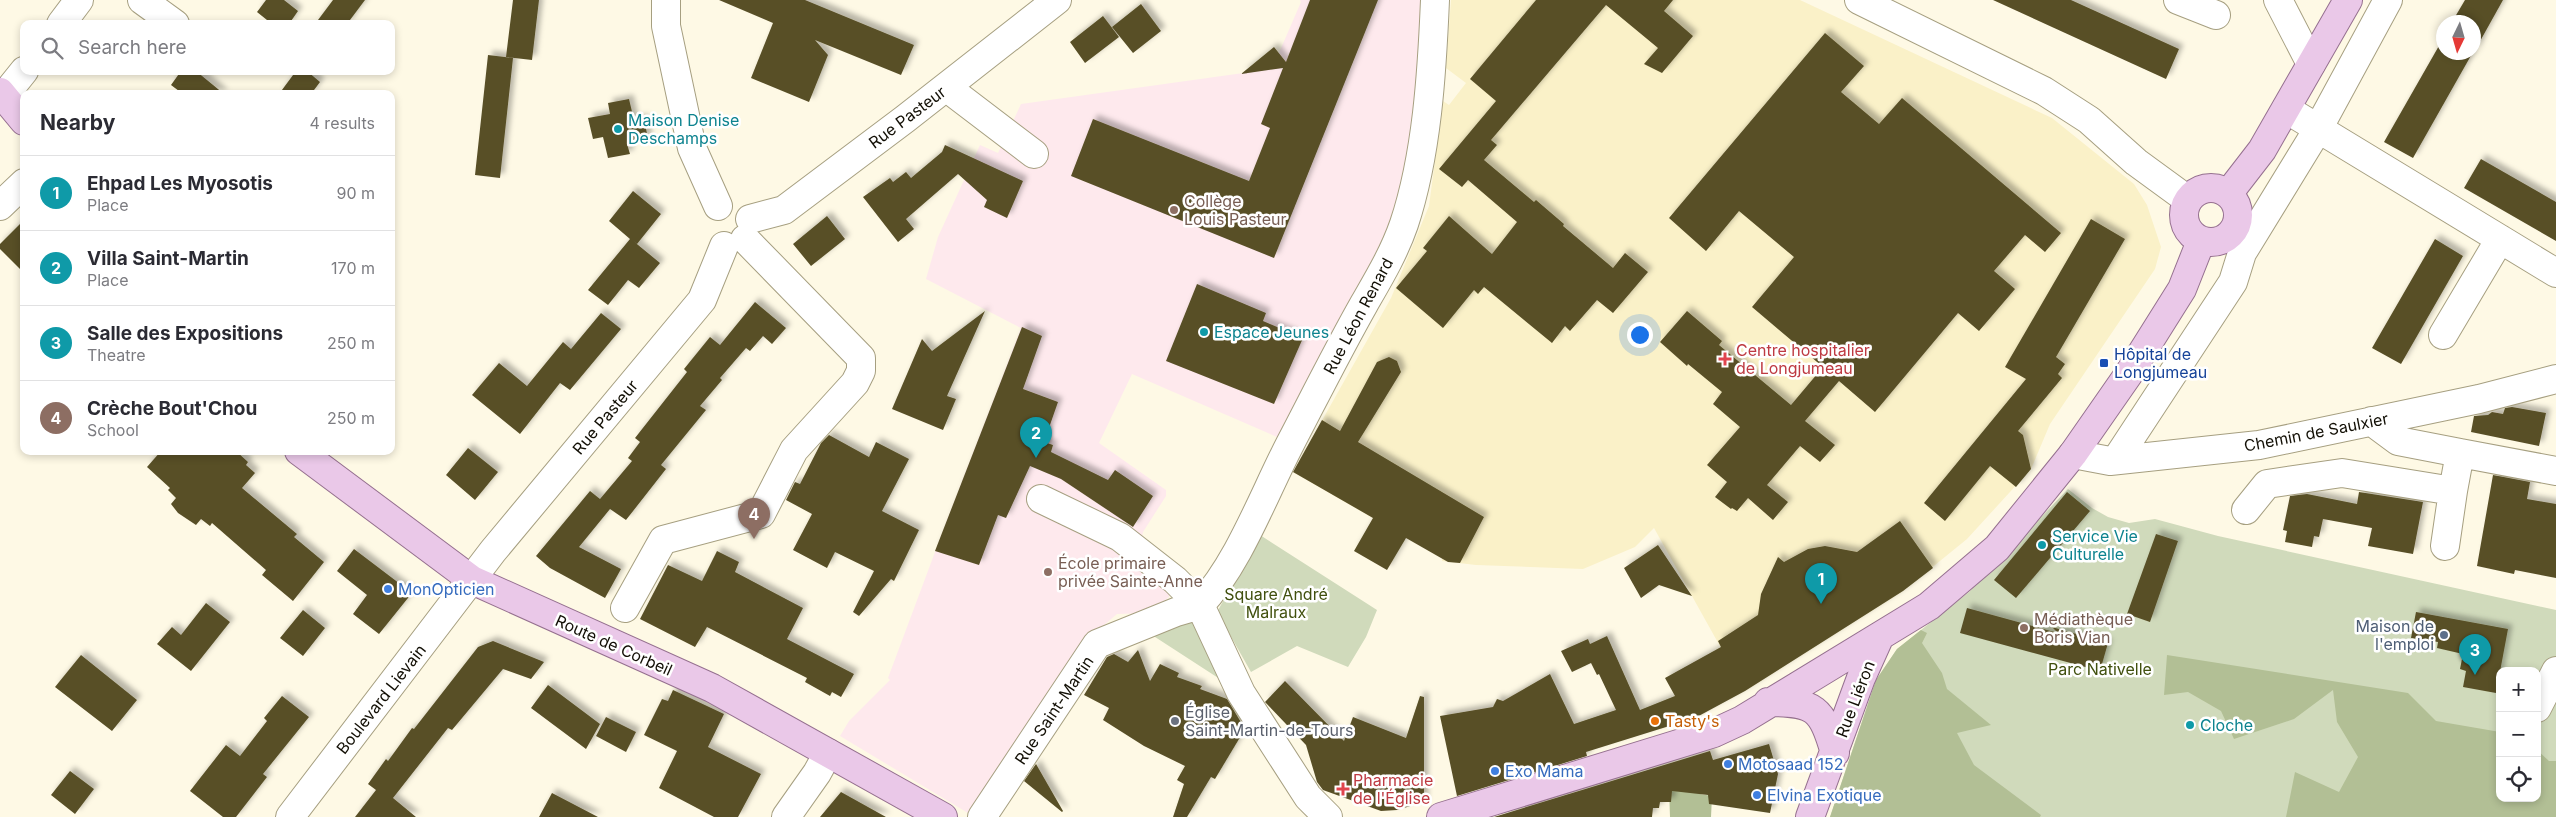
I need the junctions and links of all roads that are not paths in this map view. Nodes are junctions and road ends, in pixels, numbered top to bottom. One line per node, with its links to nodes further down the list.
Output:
1 (79, 0): 12 (street)
2 (142, 0): 13 (street)
3 (666, 0): 26 (street)
4 (1058, 0): 16 (street, Rue Pasteur)
5 (1435, 0): 45 (street, Rue Léon Renard)
6 (1859, 0): 24 (street)
7 (2178, 0): 11 (street)
8 (2278, 0): 14 (street)
9 (2348, 0): 14 (main road)
10 (2388, 0): 20 (street)
11 (2216, 15)
12 (64, 20)
13 (170, 20)
14 (2311, 64): 18 (main road)
15 (20, 75): 17 (street)
16 (946, 87): 21 (street); 27 (street, Rue Pasteur)
17 (2, 94): 19 (main road)
18 (2286, 109): 20 (street); 23 (main road)
19 (20, 116)
20 (2318, 129): 28 (street); 30 (street)
21 (1034, 154)
22 (20, 187): 25 (street)
23 (2228, 194): 24 (main road); 30 (main road)
24 (2188, 200): 29 (main road)
25 (0, 206)
26 (718, 206): 27 (street); 27 (street)
27 (740, 235): 44 (street, Rue Pasteur); 46 (street)
28 (2500, 239): 31 (street); 32 (street)
29 (2201, 241): 30 (main road); 36 (main road)
30 (2235, 245): 38 (street)
31 (2556, 272)
32 (2443, 335)
33 (2556, 379): 34 (street, Chemin de Saulxier)
34 (2371, 421): 35 (street); 38 (street, Chemin de Saulxier)
35 (2460, 453): 39 (street); 40 (street)
36 (2073, 454): 38 (street, Chemin de Saulxier); 47 (main road)
37 (304, 455): 44 (main road, Route de Corbeil)
38 (2116, 460)
39 (2556, 471)
40 (2453, 491): 42 (street); 43 (street)
41 (1041, 499): 45 (street)
42 (2246, 510)
43 (2445, 546)
44 (472, 580): 51 (main road, Route de Corbeil); 53 (street, Boulevard Lievain)
45 (1200, 605): 56 (street, Rue Saint-Martin); 57 (street)
46 (625, 608)
47 (1879, 638): 50 (main road); 52 (main road, Rue Liéron)
48 (2556, 671): 49 (street)
49 (2541, 700)
50 (1768, 702): 52 (main road); 58 (main road)
51 (828, 753): 54 (street); 55 (main road, Route de Corbeil)
52 (1835, 753): 59 (main road, Rue Liéron)
53 (290, 817)
54 (786, 817)
55 (943, 817)
56 (982, 817)
57 (1328, 817)
58 (1441, 817)
59 (1810, 817)

